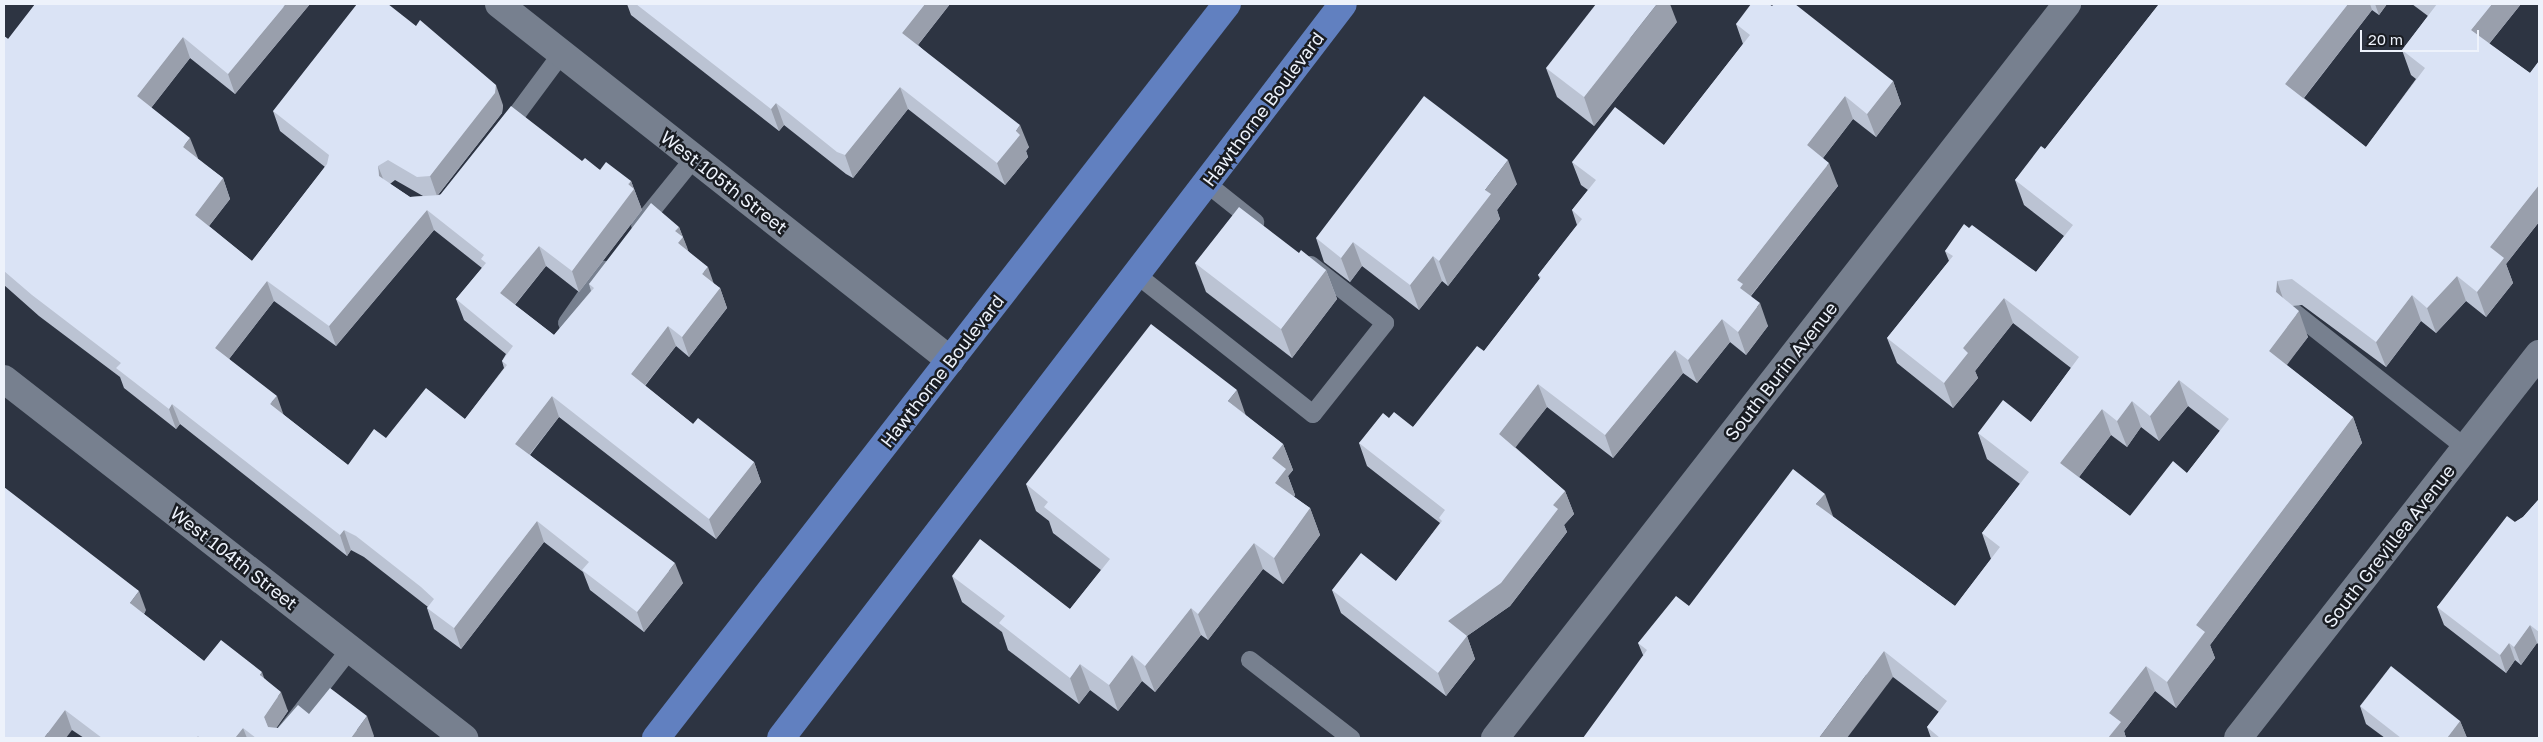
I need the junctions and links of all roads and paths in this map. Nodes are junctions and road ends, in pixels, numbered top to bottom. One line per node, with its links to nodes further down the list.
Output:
1 (499, 4): 5 (street, West 105th Street)
2 (1227, 4): 17 (main road, Hawthorne Boulevard)
3 (1343, 4): 8 (main road, Hawthorne Boulevard)
4 (2067, 4): 27 (street, South Burin Avenue)
5 (562, 53): 6 (lane); 7 (street, West 105th Street)
6 (492, 147)
7 (694, 158): 10 (lane); 17 (street, West 105th Street)
8 (1206, 183): 9 (lane); 13 (main road, Hawthorne Boulevard)
9 (1268, 231)
10 (627, 241)
11 (615, 256): 15 (lane)
12 (1299, 256): 13 (lane)
13 (1137, 276): 25 (main road, Hawthorne Boulevard)
14 (2295, 313): 19 (lane)
15 (559, 336)
16 (2539, 354): 19 (street, South Grevillea Avenue)
17 (950, 360): 24 (main road, Hawthorne Boulevard)
18 (4, 379): 20 (street, West 104th Street)
19 (2466, 448): 28 (street, South Grevillea Avenue)
20 (350, 649): 22 (lane); 23 (street, West 104th Street)
21 (1250, 660): 26 (lane)
22 (281, 738)
23 (464, 738)
24 (656, 738)
25 (781, 738)
26 (1351, 738)
27 (1495, 738)
28 (2238, 738)

